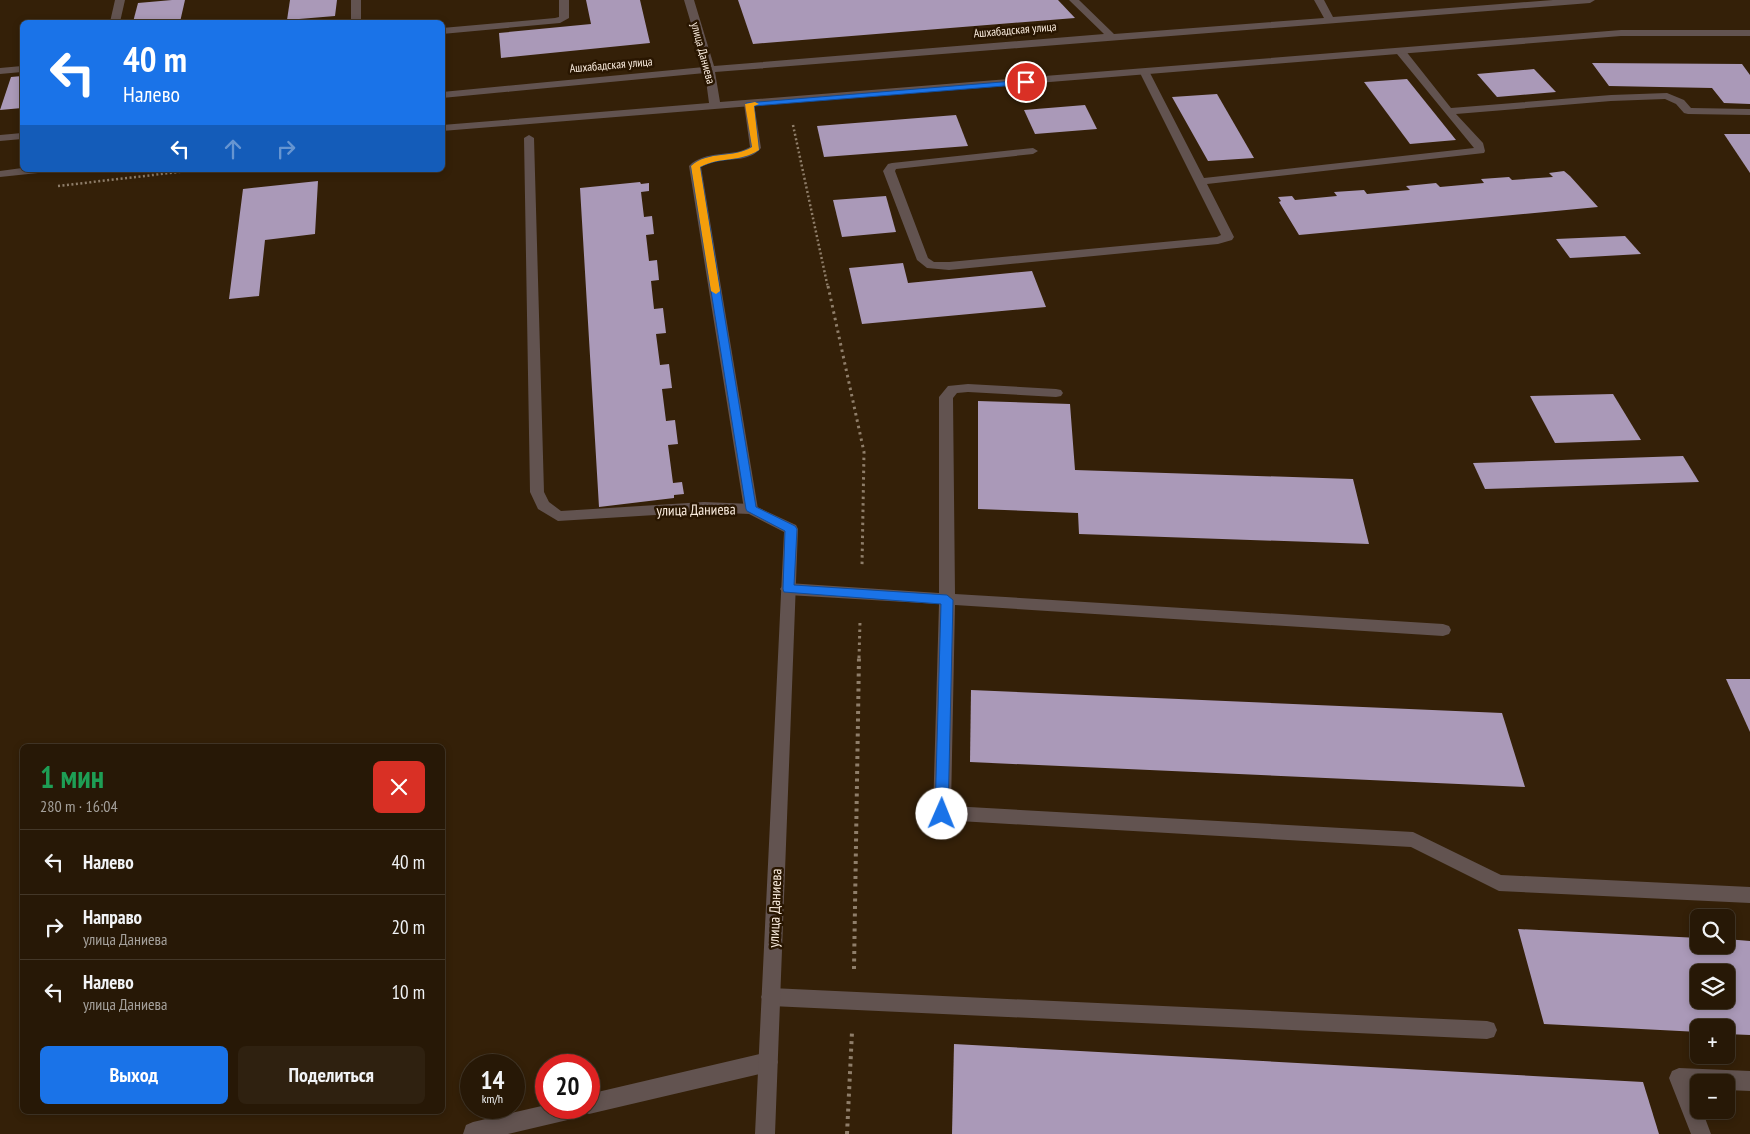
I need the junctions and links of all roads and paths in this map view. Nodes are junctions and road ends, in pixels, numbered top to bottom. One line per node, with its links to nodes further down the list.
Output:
1 (120, 0): 8 (street)
2 (356, 0): 9 (street)
3 (564, 0): 11 (street)
4 (689, 0): 16 (street, улица Даниева)
5 (1074, 0): 13 (street)
6 (1319, 0): 10 (street)
7 (1590, 0): 10 (street, Ашхабадская улица)
8 (115, 20)
9 (356, 20)
10 (1330, 20): 13 (street, Ашхабадская улица)
11 (445, 30)
12 (1750, 33): 14 (street)
13 (1111, 36): 16 (street, Ашхабадская улица)
14 (1401, 52): 18 (street); 22 (street)
15 (20, 69): 17 (street)
16 (710, 69): 19 (street, Ашхабадская улица); 21 (street, улица Даниева)
17 (0, 71)
18 (1145, 72): 20 (street); 32 (street)
19 (445, 95)
20 (749, 104): 21 (street); 35 (street)
21 (715, 106): 24 (street)
22 (1448, 111): 23 (street); 32 (street)
23 (1750, 112)
24 (445, 128)
25 (20, 136): 26 (street)
26 (0, 138)
27 (529, 138): 35 (street, улица Даниева)
28 (1033, 151): 32 (street)
29 (20, 172): 31 (street)
30 (179, 172): 33 (path)
31 (0, 174)
32 (1199, 182)
33 (49, 187)
34 (1056, 393): 37 (street)
35 (751, 509): 36 (street, улица Даниева)
36 (788, 589): 37 (street); 40 (street, улица Даниева)
37 (947, 600): 38 (street); 39 (street)
38 (1443, 630)
39 (1750, 895)
40 (771, 997): 41 (street); 42 (street, улица Даниева)
41 (1487, 1030)
42 (768, 1062): 44 (street); 47 (street, улица Даниева)
43 (1750, 1082): 48 (street)
44 (600, 1101)
45 (535, 1118): 46 (street)
46 (473, 1134)
47 (765, 1134)
48 (1701, 1134)

